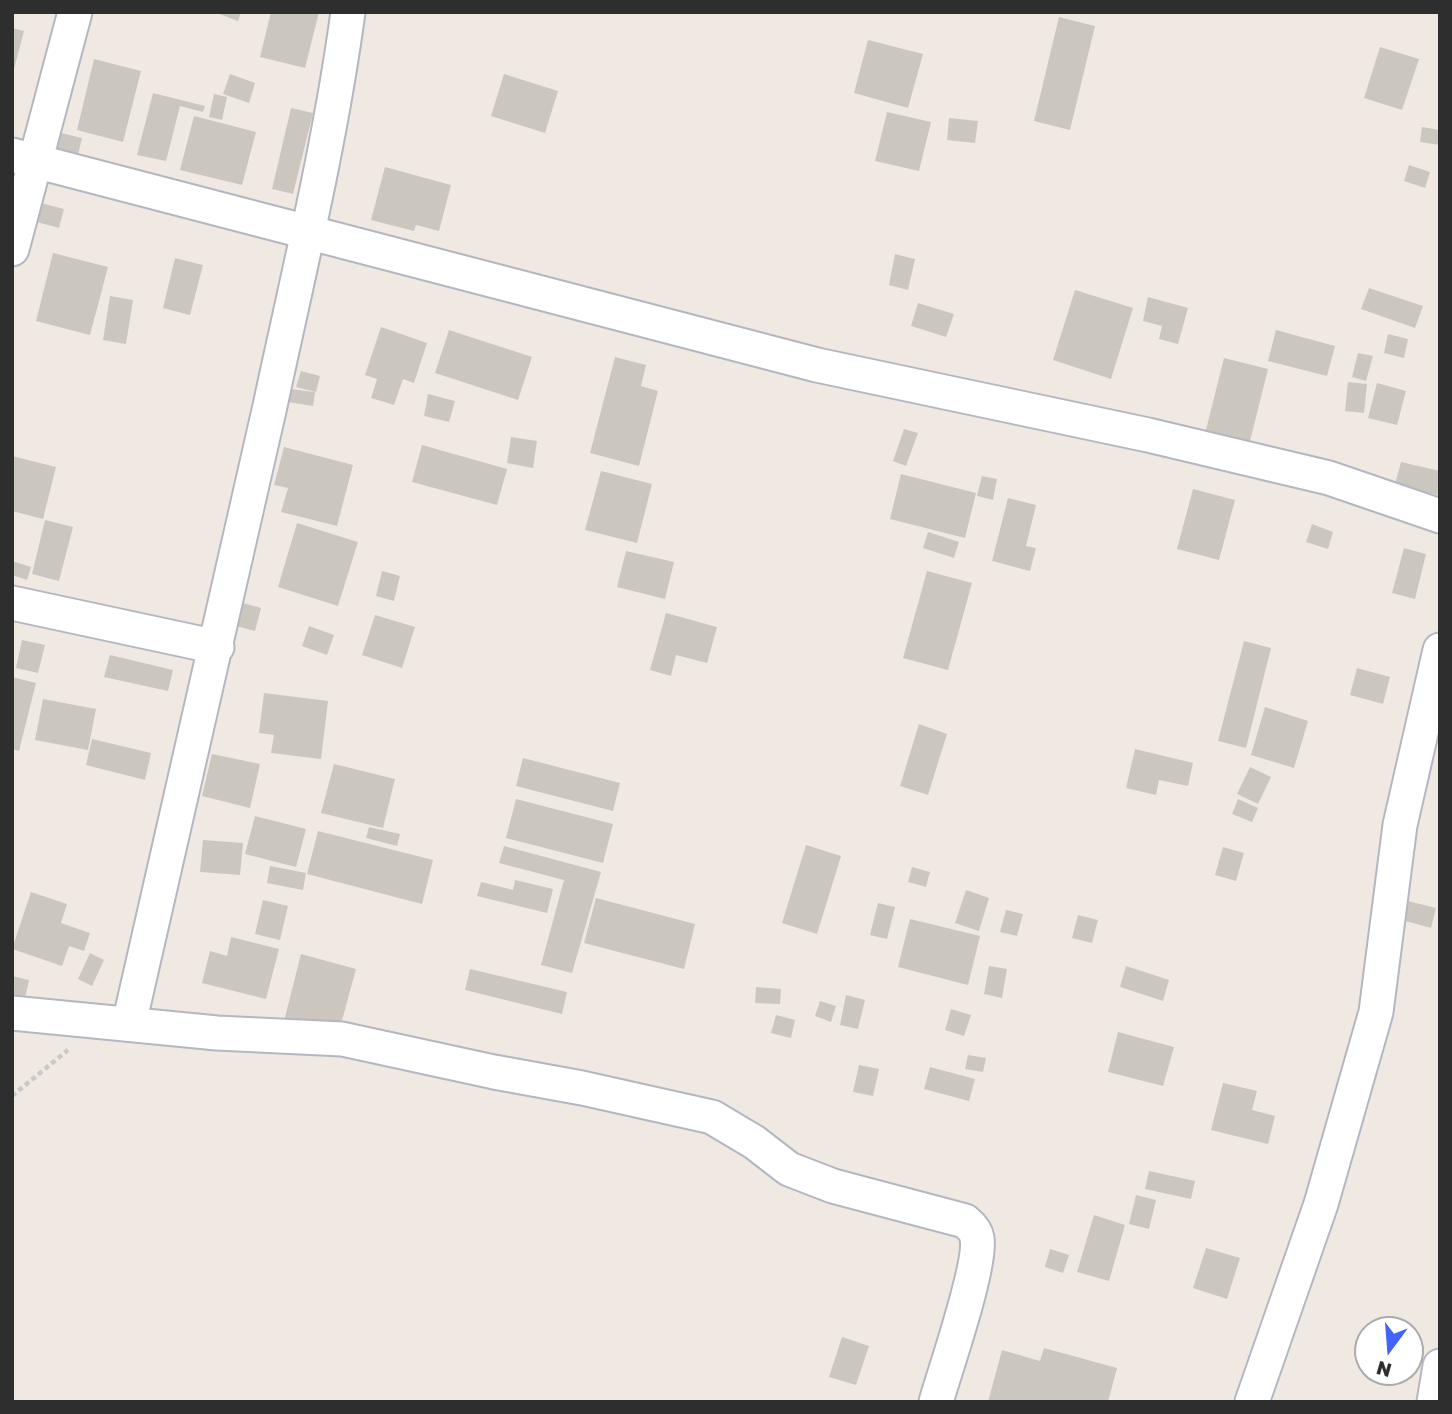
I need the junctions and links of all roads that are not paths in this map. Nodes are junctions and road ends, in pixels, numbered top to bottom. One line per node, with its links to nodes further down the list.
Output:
1 (75, 12): 3 (street)
2 (348, 12): 4 (street)
3 (24, 158): 4 (street); 5 (street)
4 (308, 233): 6 (street); 8 (street)
5 (12, 249)
6 (1440, 516)
7 (12, 603): 8 (street)
8 (217, 646): 11 (street)
9 (1440, 650): 14 (street)
10 (12, 1013): 11 (street)
11 (129, 1024): 13 (street)
12 (1440, 1366): 15 (street)
13 (936, 1402)
14 (1252, 1402)
15 (1434, 1402)

